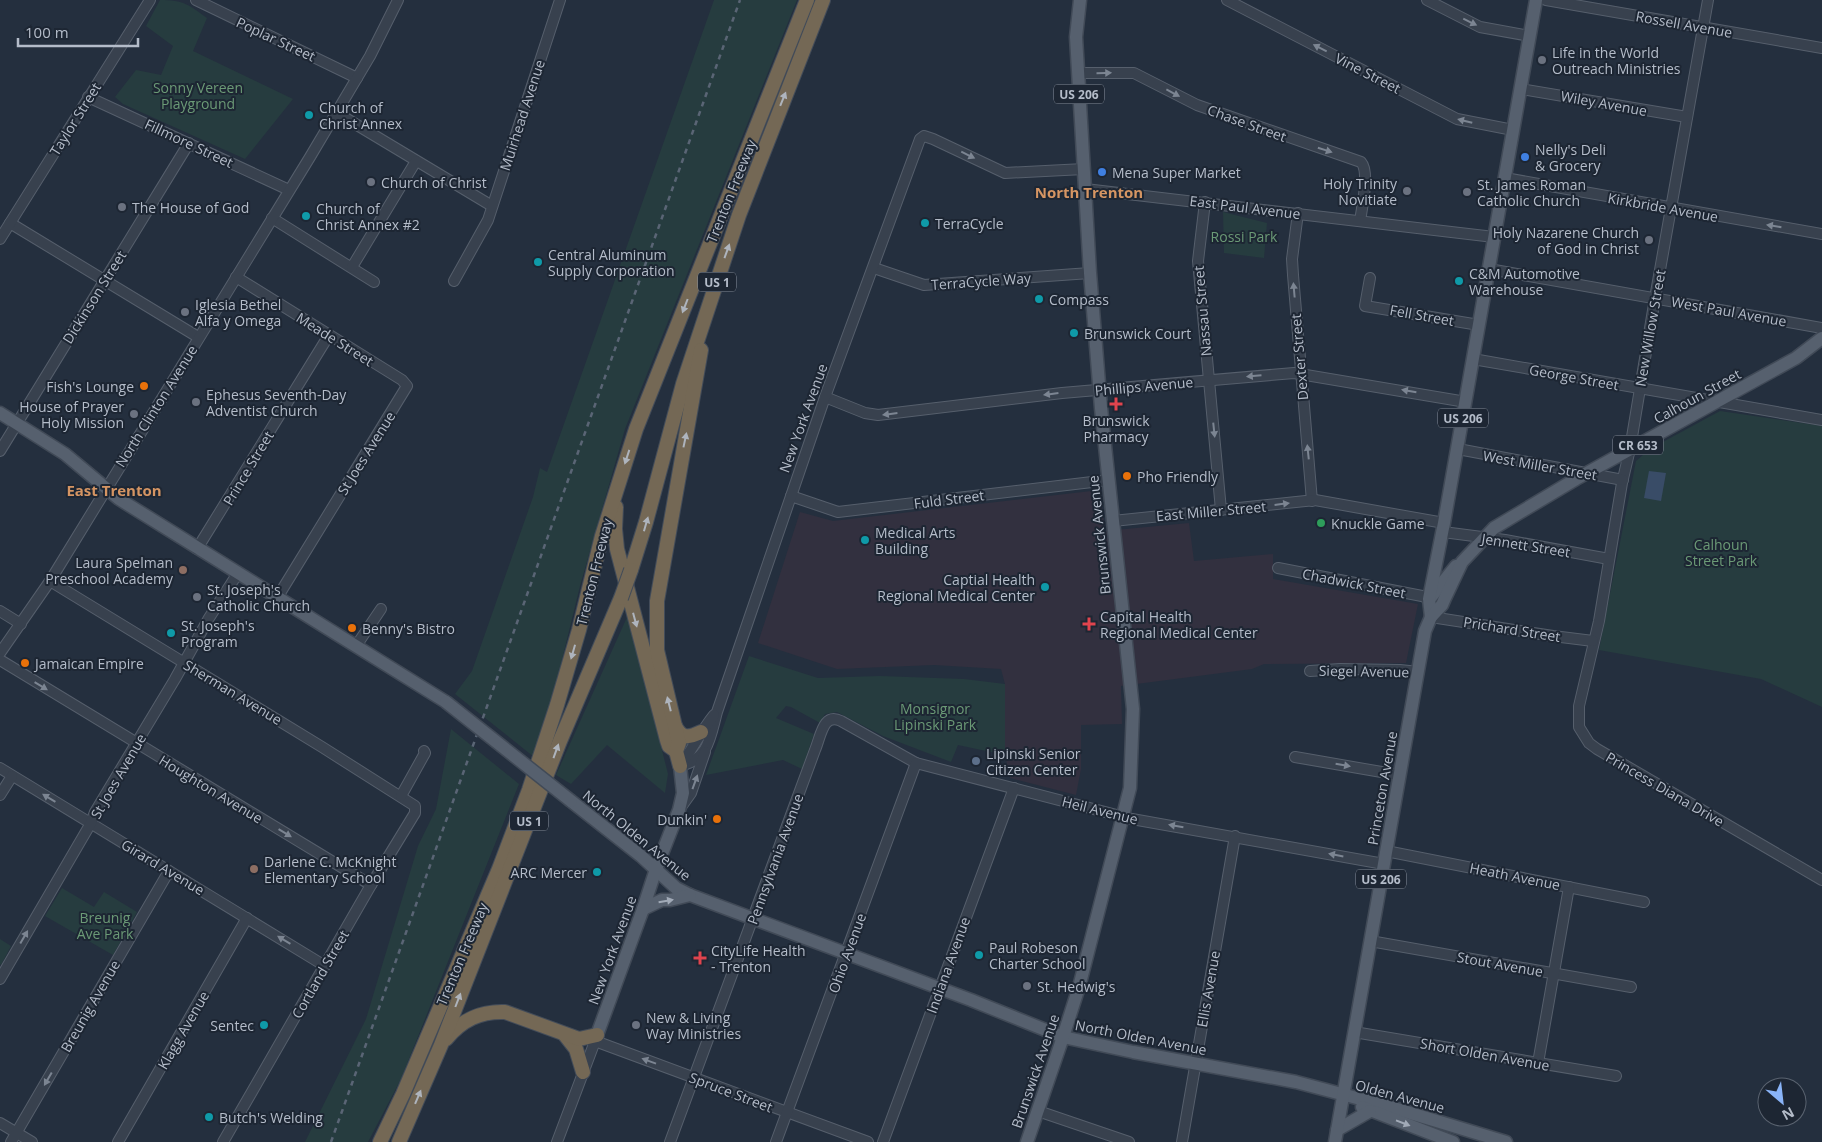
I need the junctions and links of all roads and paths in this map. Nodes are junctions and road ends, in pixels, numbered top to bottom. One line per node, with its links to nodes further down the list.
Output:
1 (150, 0): 19 (street, Taylor Street)
2 (398, 0): 17 (street, North Clinton Avenue)
3 (560, 0): 30 (street, Muirhead Avenue)
4 (807, 0): 73 (highway, Trenton Freeway / US 1, one-way to 73)
5 (822, 0): 49 (highway, Trenton Freeway / US 1, one-way to 5)
6 (1080, 0): 16 (main road, Brunswick Avenue / US 206)
7 (1227, 0): 22 (street, Vine Street, one-way to 7)
8 (1427, 0): 14 (street, one-way to 14)
9 (1536, 0): 14 (main road, US 206)
10 (1546, 0): 13 (street, Rossell Avenue)
11 (1708, 0): 13 (street, New Willow Street)
12 (199, 1): 17 (street, Poplar Street)
13 (1703, 28): 15 (street, Rossell Avenue); 21 (street, New Willow Street)
14 (1530, 36): 18 (main road, US 206)
15 (1822, 48)
16 (1078, 74): 25 (main road, Brunswick Avenue / US 206); 34 (street, Chase Street, one-way to 34)
17 (357, 78): 20 (street, North Clinton Avenue)
18 (1521, 89): 21 (street, Wiley Avenue); 22 (main road, US 206)
19 (88, 97): 23 (street, Fillmore Street); 35 (street, Taylor Street)
20 (337, 113): 24 (street); 28 (street, North Clinton Avenue)
21 (1687, 117): 31 (street, New Willow Street)
22 (1513, 130): 26 (main road, US 206)
23 (189, 143): 28 (street, Fillmore Street); 45 (street, Dickinson Street)
24 (416, 161): 30 (street); 39 (street)
25 (1084, 169): 27 (main road, Brunswick Avenue / US 206); 40 (street, New York Avenue, one-way to 25)
26 (1505, 178): 31 (street, Kirkbride Avenue); 37 (main road, US 206)
27 (1085, 189): 29 (street, East Paul Avenue); 42 (main road, Brunswick Avenue / US 206)
28 (289, 190): 33 (street, North Clinton Avenue)
29 (1205, 202): 32 (street, East Paul Avenue); 57 (street, Nassau Street)
30 (492, 206): 46 (street, Muirhead Avenue)
31 (1671, 208): 36 (street, Kirkbride Avenue, one-way to 31); 48 (street, New Willow Street)
32 (1298, 213): 34 (street, East Paul Avenue); 56 (street, Dexter Street, one-way to 32)
33 (272, 218): 39 (street); 43 (street, North Clinton Avenue)
34 (1360, 220): 37 (street, East Paul Avenue)
35 (10, 222): 38 (street, Taylor Street); 45 (street)
36 (1822, 234)
37 (1494, 237): 41 (main road, US 206)
38 (0, 239)
39 (352, 267): 47 (street)
40 (874, 268): 42 (street, TerraCycle Way); 61 (street, New York Avenue)
41 (1489, 269): 48 (street, West Paul Avenue); 50 (main road, US 206)
42 (1090, 272): 60 (main road, Brunswick Avenue / US 206)
43 (236, 278): 52 (street, Meade Street); 53 (street, North Clinton Avenue)
44 (1370, 278): 50 (street, Fell Street)
45 (105, 280): 53 (street); 66 (street, Dickinson Street)
46 (454, 281)
47 (374, 282)
48 (1655, 298): 51 (street, West Paul Avenue); 59 (street, New Willow Street)
49 (704, 320): 103 (highway, one-way to 49); 145 (highway, Trenton Freeway / US 1, one-way to 49, bridge)
50 (1479, 325): 55 (main road, US 206)
51 (1822, 328)
52 (329, 335): 58 (street, Meade Street); 81 (street, Prince Street)
53 (198, 338): 74 (street, North Clinton Avenue)
54 (1822, 338): 63 (main road, Calhoun Street / CR 653)
55 (1473, 360): 59 (street, George Street); 62 (main road, US 206)
56 (1300, 373): 57 (street, Phillips Avenue, one-way to 57); 62 (street, Phillips Avenue, one-way to 56); 76 (street, Dexter Street, one-way to 56)
57 (1209, 381): 60 (street, Phillips Avenue); 77 (street, Nassau Street, one-way to 77)
58 (407, 386): 87 (street, St Joes Avenue)
59 (1639, 388): 63 (street, George Street); 68 (street, New Willow Street)
60 (1100, 390): 61 (street, Phillips Avenue, one-way to 61); 71 (main road, Brunswick Avenue / US 206)
61 (825, 397): 75 (street, New York Avenue)
62 (1466, 402): 67 (main road, US 206)
63 (1718, 402): 65 (street, George Street); 68 (main road, Calhoun Street / CR 653)
64 (0, 413): 66 (main road, North Olden Avenue)
65 (1822, 420)
66 (17, 424): 69 (street, Dickinson Street); 74 (main road, North Olden Avenue)
67 (1458, 449): 70 (street, West Miller Street); 79 (main road, US 206)
68 (1630, 449): 70 (main road, Calhoun Street / CR 653); 72 (street, New Willow Street)
69 (0, 451)
70 (1588, 473): 72 (street, West Miller Street); 80 (main road, Calhoun Street / CR 653)
71 (1108, 480): 75 (street, Fuld Street); 78 (main road, Brunswick Avenue / US 206)
72 (1623, 480): 82 (street, New Willow Street)
73 (618, 486): 107 (highway, one-way to 107); 163 (highway, Trenton Freeway / US 1, one-way to 163)
74 (106, 488): 81 (main road, North Olden Avenue); 86 (street, North Clinton Avenue)
75 (791, 496): 101 (street, New York Avenue)
76 (1310, 501): 77 (street, East Miller Street, one-way to 76); 79 (street, East Miller Street)
77 (1221, 510): 78 (street, East Miller Street)
78 (1113, 521): 120 (main road, Brunswick Avenue / US 206)
79 (1444, 528): 80 (street, Jennett Street); 88 (main road, US 206)
80 (1484, 537): 82 (street, Jennett Street); 83 (main road, Calhoun Street / CR 653)
81 (197, 549): 85 (main road, North Olden Avenue)
82 (1609, 559): 93 (street, New Willow Street)
83 (1462, 562): 88 (main road, Calhoun Street / CR 653); 91 (main road, Calhoun Street / CR 653)
84 (1278, 568): 88 (street, Chadwick Street)
85 (238, 573): 87 (main road, North Olden Avenue); 98 (street, St Joes Avenue)
86 (50, 581): 92 (street, North Clinton Avenue); 98 (street, Sherman Avenue)
87 (278, 598): 94 (main road, North Olden Avenue)
88 (1429, 599): 91 (main road, US 206)
89 (381, 608): 94 (street)
90 (0, 611): 92 (street)
91 (1430, 617): 93 (street, Prichard Street); 100 (main road, Princeton Avenue / US 206)
92 (21, 624): 95 (street, North Clinton Avenue)
93 (1593, 641): 96 (street, New Willow Street)
94 (356, 646): 124 (main road, North Olden Avenue, bridge)
95 (0, 653)
96 (1590, 655): 126 (street, Princess Diana Drive)
97 (0, 660): 105 (street, Houghton Avenue, one-way to 105)
98 (184, 662): 105 (street, St Joes Avenue); 117 (street, Sherman Avenue)
99 (1310, 671): 100 (street, Siegel Avenue)
100 (1418, 672): 113 (main road, Princeton Avenue / US 206)
101 (717, 712): 104 (street, New York Avenue); 108 (street, New York Avenue)
102 (830, 719): 110 (street, Heil Avenue); 133 (street, Pennsylvania Avenue)
103 (674, 724): 104 (highway); 107 (highway)
104 (701, 732): 111 (street, New York Avenue)
105 (136, 744): 121 (street, St Joes Avenue); 127 (street, Houghton Avenue, one-way to 127)
106 (424, 751): 117 (street)
107 (676, 751): 111 (highway)
108 (706, 751): 111 (street); 119 (street, New York Avenue, one-way to 108)
109 (1295, 757): 113 (street, one-way to 113)
110 (916, 763): 115 (street, Heil Avenue); 135 (street, Ohio Avenue)
111 (680, 766): 119 (main road, New York Avenue)
112 (0, 768): 114 (street, Girard Avenue)
113 (1399, 775): 123 (main road, Princeton Avenue / US 206)
114 (12, 776): 116 (street); 121 (street, Girard Avenue, one-way to 114)
115 (1014, 788): 120 (street, Heil Avenue); 140 (street, Indiana Avenue)
116 (0, 795)
117 (401, 796): 118 (street, Sherman Avenue)
118 (415, 806): 127 (street, Cortland Street)
119 (679, 810): 124 (main road, New York Avenue)
120 (1123, 816): 122 (street, Heil Avenue, one-way to 120); 143 (main road, Brunswick Avenue / US 206)
121 (90, 823): 125 (street, Girard Avenue); 138 (street, St Joes Avenue, one-way to 121)
122 (1235, 836): 123 (street, Heil Avenue, one-way to 122); 147 (street, Ellis Avenue)
123 (1385, 857): 128 (street, Heath Avenue); 134 (main road, Princeton Avenue / US 206)
124 (656, 869): 129 (main road, North Olden Avenue); 131 (main road, New York Avenue)
125 (169, 871): 132 (street, Girard Avenue); 156 (street, Breunig Avenue, one-way to 156)
126 (1822, 880)
127 (371, 885): 136 (street, Cortland Street)
128 (1569, 887): 130 (street, Heath Avenue); 137 (street)
129 (690, 895): 131 (main road, one-way to 129); 133 (main road, North Olden Avenue)
130 (1644, 902)
131 (643, 909): 144 (main road, New York Avenue)
132 (247, 918): 136 (street, Girard Avenue, one-way to 132); 161 (street, Klagg Avenue)
133 (752, 919): 135 (main road, North Olden Avenue); 150 (street, Pennsylvania Avenue)
134 (1370, 941): 137 (street, Stout Avenue); 141 (main road, Princeton Avenue / US 206)
135 (846, 955): 140 (main road, North Olden Avenue); 154 (street, Ohio Avenue)
136 (325, 966): 162 (street, Cortland Street)
137 (1554, 974): 139 (street, Stout Avenue); 146 (street)
138 (0, 979)
139 (1631, 987)
140 (939, 989): 143 (main road, North Olden Avenue); 169 (street, Indiana Avenue)
141 (1354, 1032): 146 (street, Short Olden Avenue); 151 (main road, Princeton Avenue / US 206)
142 (565, 1035): 144 (highway); 145 (highway); 148 (highway)
143 (1064, 1037): 147 (main road, North Olden Avenue); 153 (main road, Brunswick Avenue / US 206)
144 (596, 1038): 148 (street, New York Avenue); 150 (street, Spruce Street, one-way to 144)
145 (440, 1045): 164 (highway, Trenton Freeway / US 1, one-way to 145)
146 (1538, 1063): 149 (street, Short Olden Avenue)
147 (1195, 1064): 151 (main road, North Olden Avenue); 172 (street, Ellis Avenue)
148 (583, 1072): 165 (street, New York Avenue)
149 (1616, 1076)
150 (694, 1078): 154 (street, Spruce Street); 166 (street, Pennsylvania Avenue)
151 (1342, 1096): 152 (main road, Olden Avenue); 157 (main road, Princeton Avenue / US 206); 158 (main road, Olden Avenue)
152 (1370, 1110): 157 (main road); 173 (main road, Olden Avenue, one-way to 173)
153 (1038, 1111): 170 (main road, Brunswick Avenue / US 206); 171 (street)
154 (787, 1113): 167 (street, Ohio Avenue); 168 (street, Spruce Street)
155 (0, 1122): 156 (street)
156 (16, 1132): 159 (street, Breunig Avenue); 160 (street)
157 (1336, 1136)
158 (1499, 1141)
159 (11, 1142)
160 (32, 1142)
161 (118, 1142)
162 (224, 1142)
163 (378, 1142)
164 (399, 1142)
165 (557, 1142)
166 (670, 1142)
167 (776, 1142)
168 (868, 1142)
169 (883, 1142)
170 (1027, 1142)
171 (1129, 1142)
172 (1182, 1142)
173 (1452, 1142)

